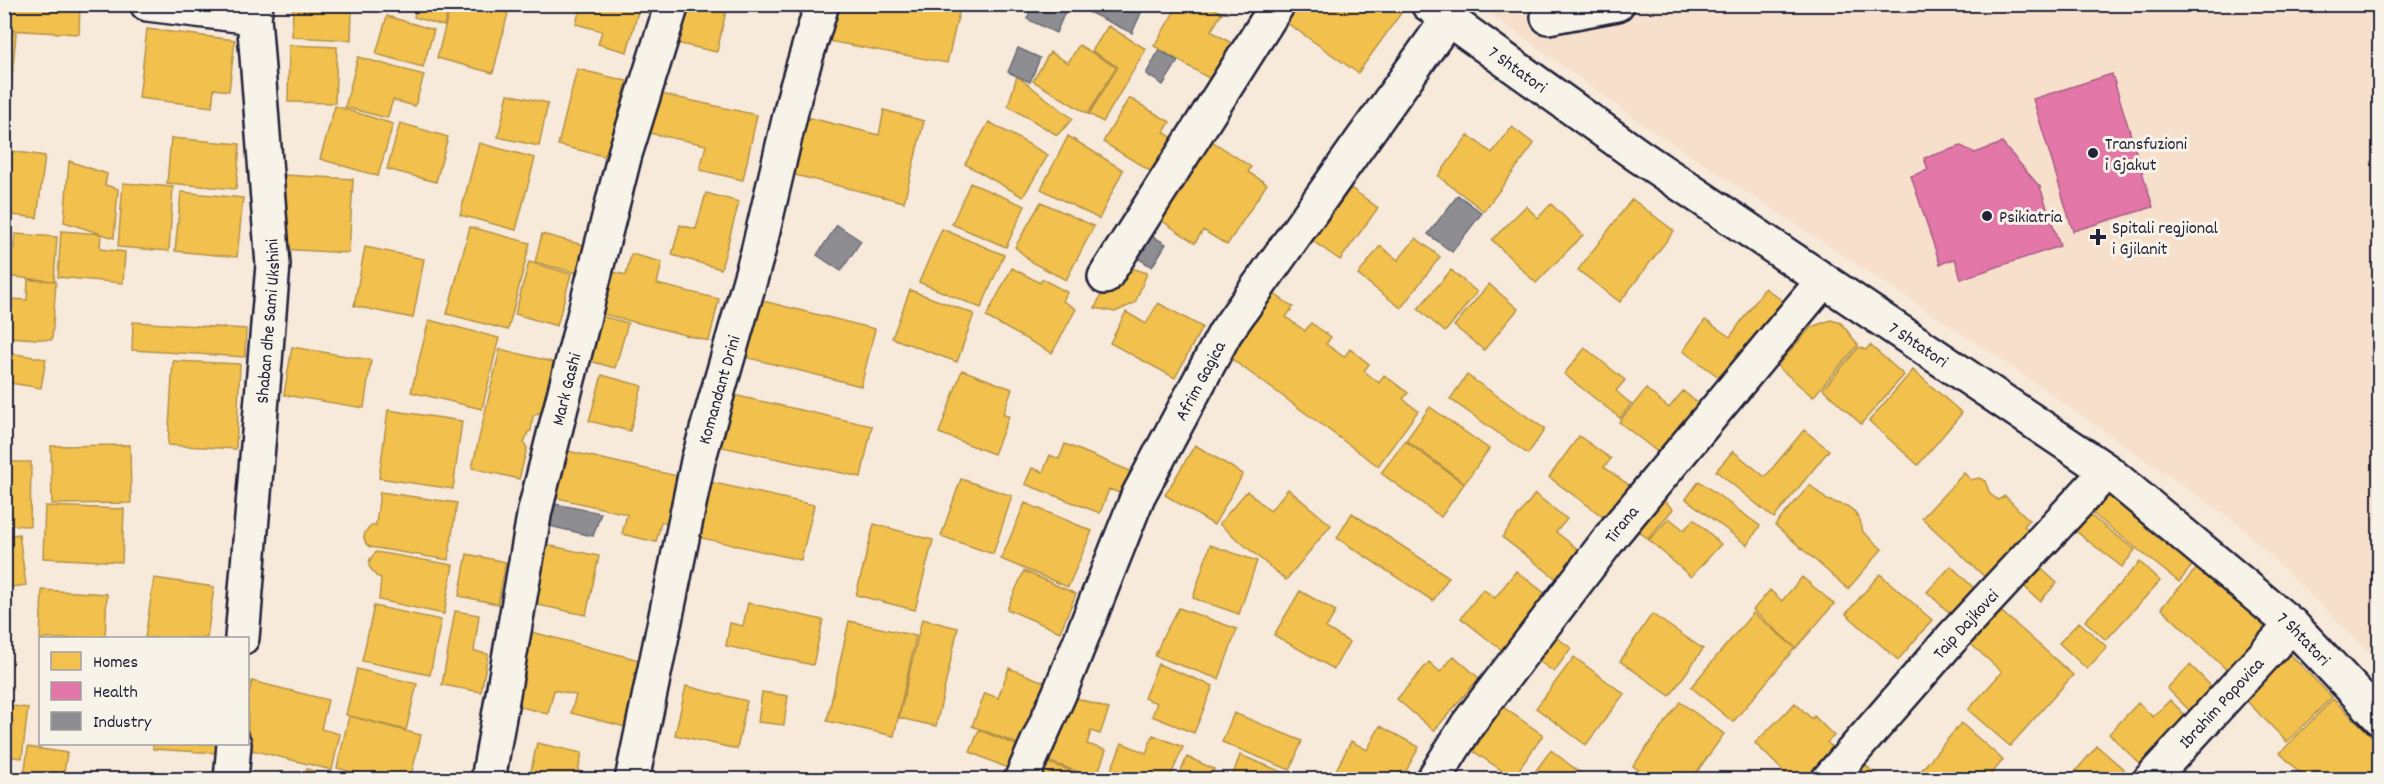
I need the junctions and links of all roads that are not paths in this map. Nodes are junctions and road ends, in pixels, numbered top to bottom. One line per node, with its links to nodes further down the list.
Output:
1 (147, 4): 6 (street)
2 (672, 4): 17 (street, Mark Gashi)
3 (822, 4): 18 (street, Komandant Drini)
4 (1278, 4): 9 (street)
5 (1617, 4): 8 (street)
6 (255, 10): 13 (street, Shaban dhe Sami Ukshini)
7 (1438, 12): 10 (street, 7 Shtatori); 19 (street, Afrim Gagica)
8 (1548, 17)
9 (1105, 277)
10 (1823, 281): 11 (street, 7 Shtatori); 20 (street, Tirana)
11 (2107, 471): 12 (street, 7 Shtatori); 21 (street, Taip Dajkovci)
12 (2292, 625): 14 (street, 7 Shtatori); 22 (street, Ibrahim Popovica)
13 (242, 637)
14 (2379, 718)
15 (234, 745): 16 (street)
16 (231, 780)
17 (488, 780)
18 (632, 780)
19 (1021, 780)
20 (1433, 780)
21 (1828, 780)
22 (2150, 780)

